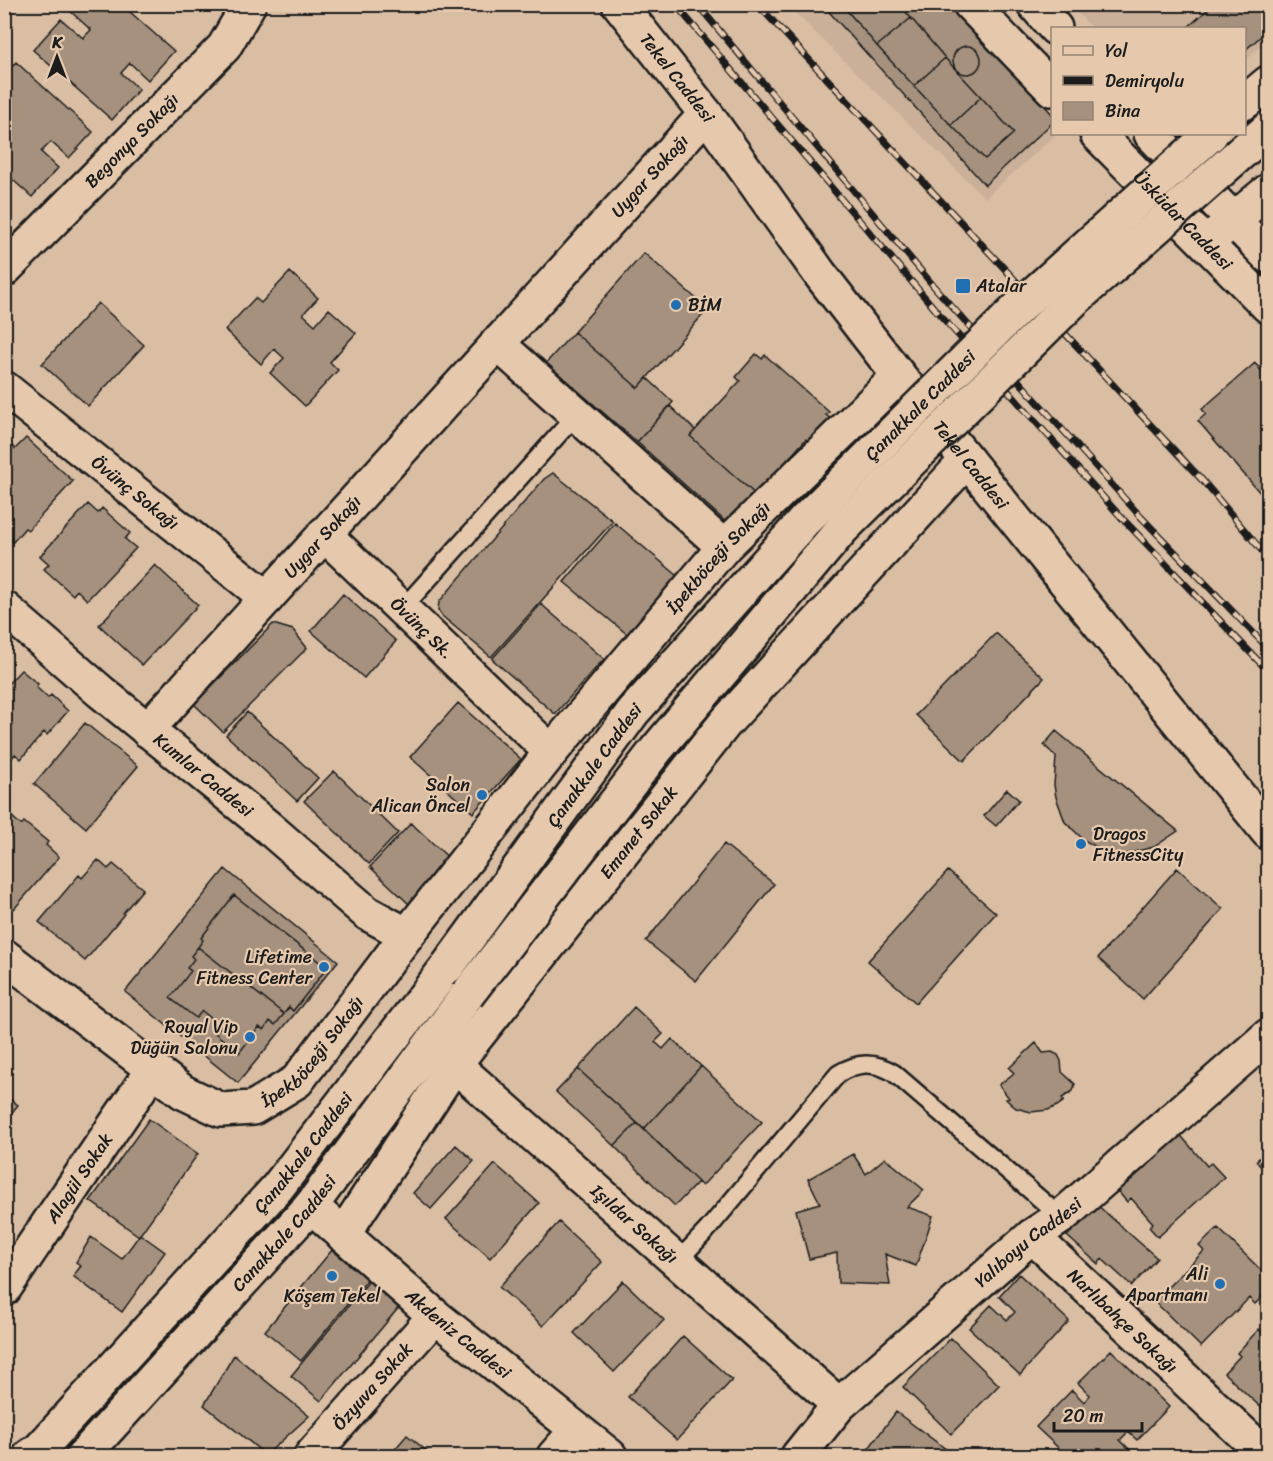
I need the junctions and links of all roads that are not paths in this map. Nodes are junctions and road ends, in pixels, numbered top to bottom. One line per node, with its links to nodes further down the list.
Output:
1 (249, 4): 18 (street, Begonya Sokağı)
2 (619, 4): 9 (street, Tekel Caddesi)
3 (970, 4): 7 (street)
4 (1034, 4): 5 (street)
5 (1054, 27)
6 (1269, 83): 8 (street)
7 (1051, 87)
8 (1246, 102)
9 (706, 114): 20 (street, Uygar Sokağı); 21 (street, Tekel Caddesi)
10 (1269, 129): 35 (street, Çanakkale Caddesi, bridge)
11 (1098, 135): 16 (street, Üsküdar Caddesi)
12 (1152, 135): 15 (street, Üsküdar Caddesi)
13 (1209, 135): 48 (street, Çanakkale Caddesi, bridge)
14 (1269, 190): 15 (street)
15 (1234, 220): 16 (street); 17 (street, Üsküdar Caddesi)
16 (1206, 243): 19 (street, Üsküdar Caddesi)
17 (1269, 256)
18 (4, 270)
19 (1269, 306)
20 (497, 343): 23 (street); 25 (street, Uygar Sokağı)
21 (899, 376): 24 (street, Tekel Caddesi); 26 (street, İpekböceği Sokağı)
22 (4, 388): 27 (street, Övünç Sokağı)
23 (577, 414): 26 (street); 29 (lane)
24 (967, 460): 32 (street, Tekel Caddesi); 37 (street, Emanet Sokak)
25 (324, 534): 27 (street, Uygar Sokağı); 29 (street, Övünç Sk.)
26 (724, 547): 31 (street, İpekböceği Sokağı)
27 (267, 597): 30 (street, Uygar Sokağı)
28 (4, 608): 30 (street, Kumlar Caddesi)
29 (402, 609): 31 (street, Övünç Sk.)
30 (147, 730): 33 (street, Kumlar Caddesi)
31 (551, 752): 33 (street, İpekböceği Sokağı)
32 (1269, 832)
33 (407, 935): 38 (street, İpekböceği Sokağı)
34 (7, 962): 38 (street, İpekböceği Sokağı)
35 (467, 995): 37 (street, Canakkale Caddesi)
36 (1269, 1036): 40 (street, Yalıboyu Caddesi)
37 (442, 1054): 39 (street, Canakkale Caddesi); 41 (street, Emanet Sokak); 43 (street, Işıldar Sokağı)
38 (153, 1069): 44 (street, Alagül Sokak)
39 (311, 1206): 41 (street, Akdeniz Caddesi); 49 (street, Canakkale Caddesi)
40 (1061, 1217): 42 (street, Yalıboyu Caddesi); 43 (lane)
41 (343, 1235): 45 (street, Akdeniz Caddesi)
42 (1032, 1236): 46 (street, Yalıboyu Caddesi); 54 (street, Narlıbahçe Sokağı)
43 (677, 1262): 46 (street, Işıldar Sokağı)
44 (4, 1289)
45 (435, 1316): 47 (street, Akdeniz Caddesi); 50 (street, Özyuva Sokak)
46 (839, 1405): 53 (street, Yalıboyu Caddesi)
47 (577, 1430): 51 (street); 52 (street, Akdeniz Caddesi)
48 (34, 1454)
49 (83, 1456)
50 (311, 1456)
51 (554, 1456)
52 (610, 1456)
53 (798, 1456)
54 (1267, 1456)

